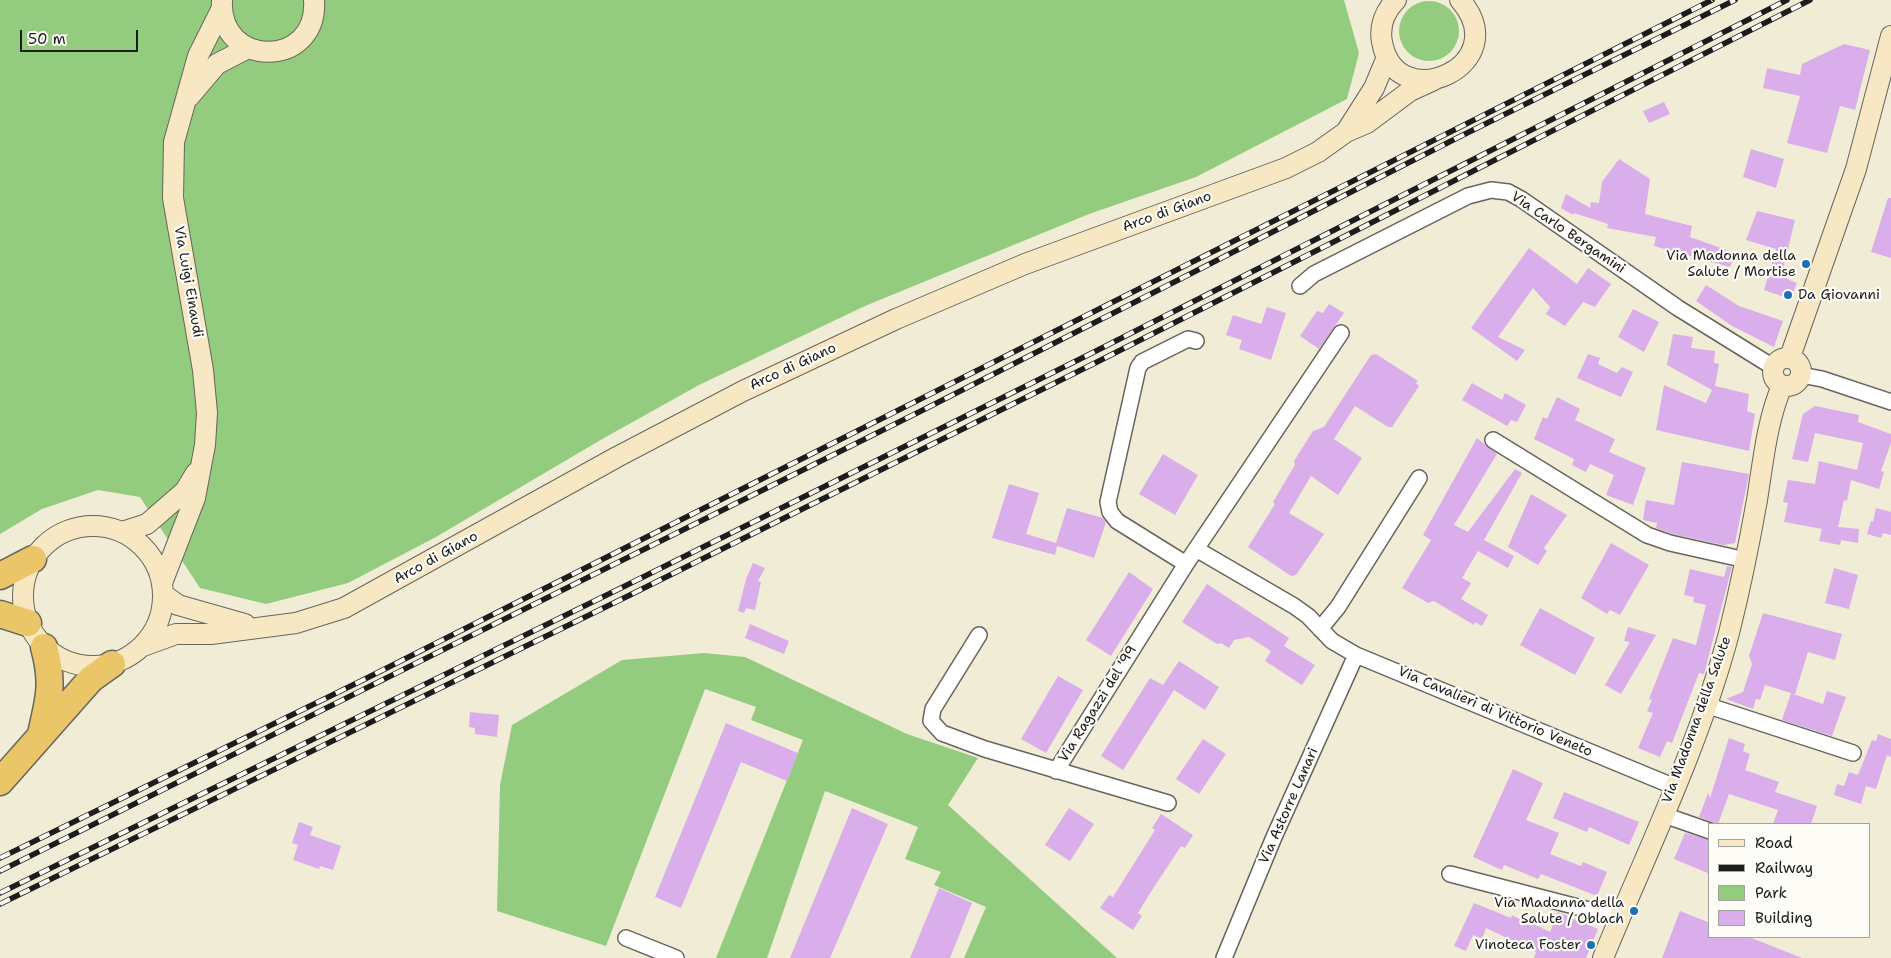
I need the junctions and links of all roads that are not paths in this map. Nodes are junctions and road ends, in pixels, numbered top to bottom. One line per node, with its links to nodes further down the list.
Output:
1 (314, 0): 8 (main road)
2 (1378, 0): 6 (main road)
3 (1396, 0): 6 (main road)
4 (1460, 0): 10 (main road, Arco di Giano)
5 (222, 4): 8 (main road); 11 (main road, Via Luigi Einaudi)
6 (1381, 29): 9 (main road)
7 (1891, 36): 16 (main road)
8 (248, 48): 11 (main road)
9 (1387, 57): 10 (main road); 12 (main road, Arco di Giano)
10 (1434, 80): 12 (main road, Arco di Giano)
11 (186, 100): 21 (main road, Via Luigi Einaudi)
12 (1346, 132): 32 (main road, Arco di Giano)
13 (1300, 286): 16 (street, Via Carlo Bergamini)
14 (1341, 333): 24 (street, Via Ragazzi del '99)
15 (1196, 341): 27 (street)
16 (1782, 362): 17 (main road); 18 (main road)
17 (1801, 375): 18 (main road); 19 (street)
18 (1782, 386): 26 (main road, Via Madonna della Salute)
19 (1891, 402)
20 (1493, 440): 26 (street)
21 (200, 465): 23 (main road, Via Luigi Einaudi); 29 (main road, Via Luigi Einaudi)
22 (1419, 478): 33 (street)
23 (122, 532): 25 (main road); 29 (main road)
24 (1196, 549): 27 (street, Via Ragazzi del '99); 33 (street, Via Cavalieri di Vittorio Veneto)
25 (33, 559): 28 (highway); 31 (main road)
26 (1746, 560): 39 (main road, Via Madonna della Salute)
27 (1186, 564): 42 (street, Via Ragazzi del '99)
28 (0, 576)
29 (163, 589): 32 (main road, Arco di Giano); 35 (main road)
30 (0, 614): 31 (highway)
31 (28, 623): 36 (main road)
32 (255, 626): 35 (main road, Arco di Giano)
33 (1320, 629): 37 (street, Via Cavalieri di Vittorio Veneto)
34 (979, 635): 42 (street)
35 (143, 646): 38 (main road)
36 (44, 647): 38 (main road); 40 (highway)
37 (1356, 655): 44 (street, Via Cavalieri di Vittorio Veneto); 52 (street, Via Astorre Lanari)
38 (112, 664): 40 (highway)
39 (1706, 705): 41 (street); 44 (main road, Via Madonna della Salute)
40 (40, 735): 43 (highway)
41 (1853, 753)
42 (1056, 771): 45 (street, Via Ragazzi del '99)
43 (0, 782)
44 (1675, 787): 46 (main road, Via Madonna della Salute)
45 (1168, 803)
46 (1664, 814): 47 (street); 49 (main road, Via Madonna della Salute)
47 (1708, 829)
48 (1450, 874): 49 (street)
49 (1619, 920): 53 (main road, Via Madonna della Salute)
50 (626, 938): 51 (street)
51 (676, 958)
52 (1224, 958)
53 (1603, 958)

